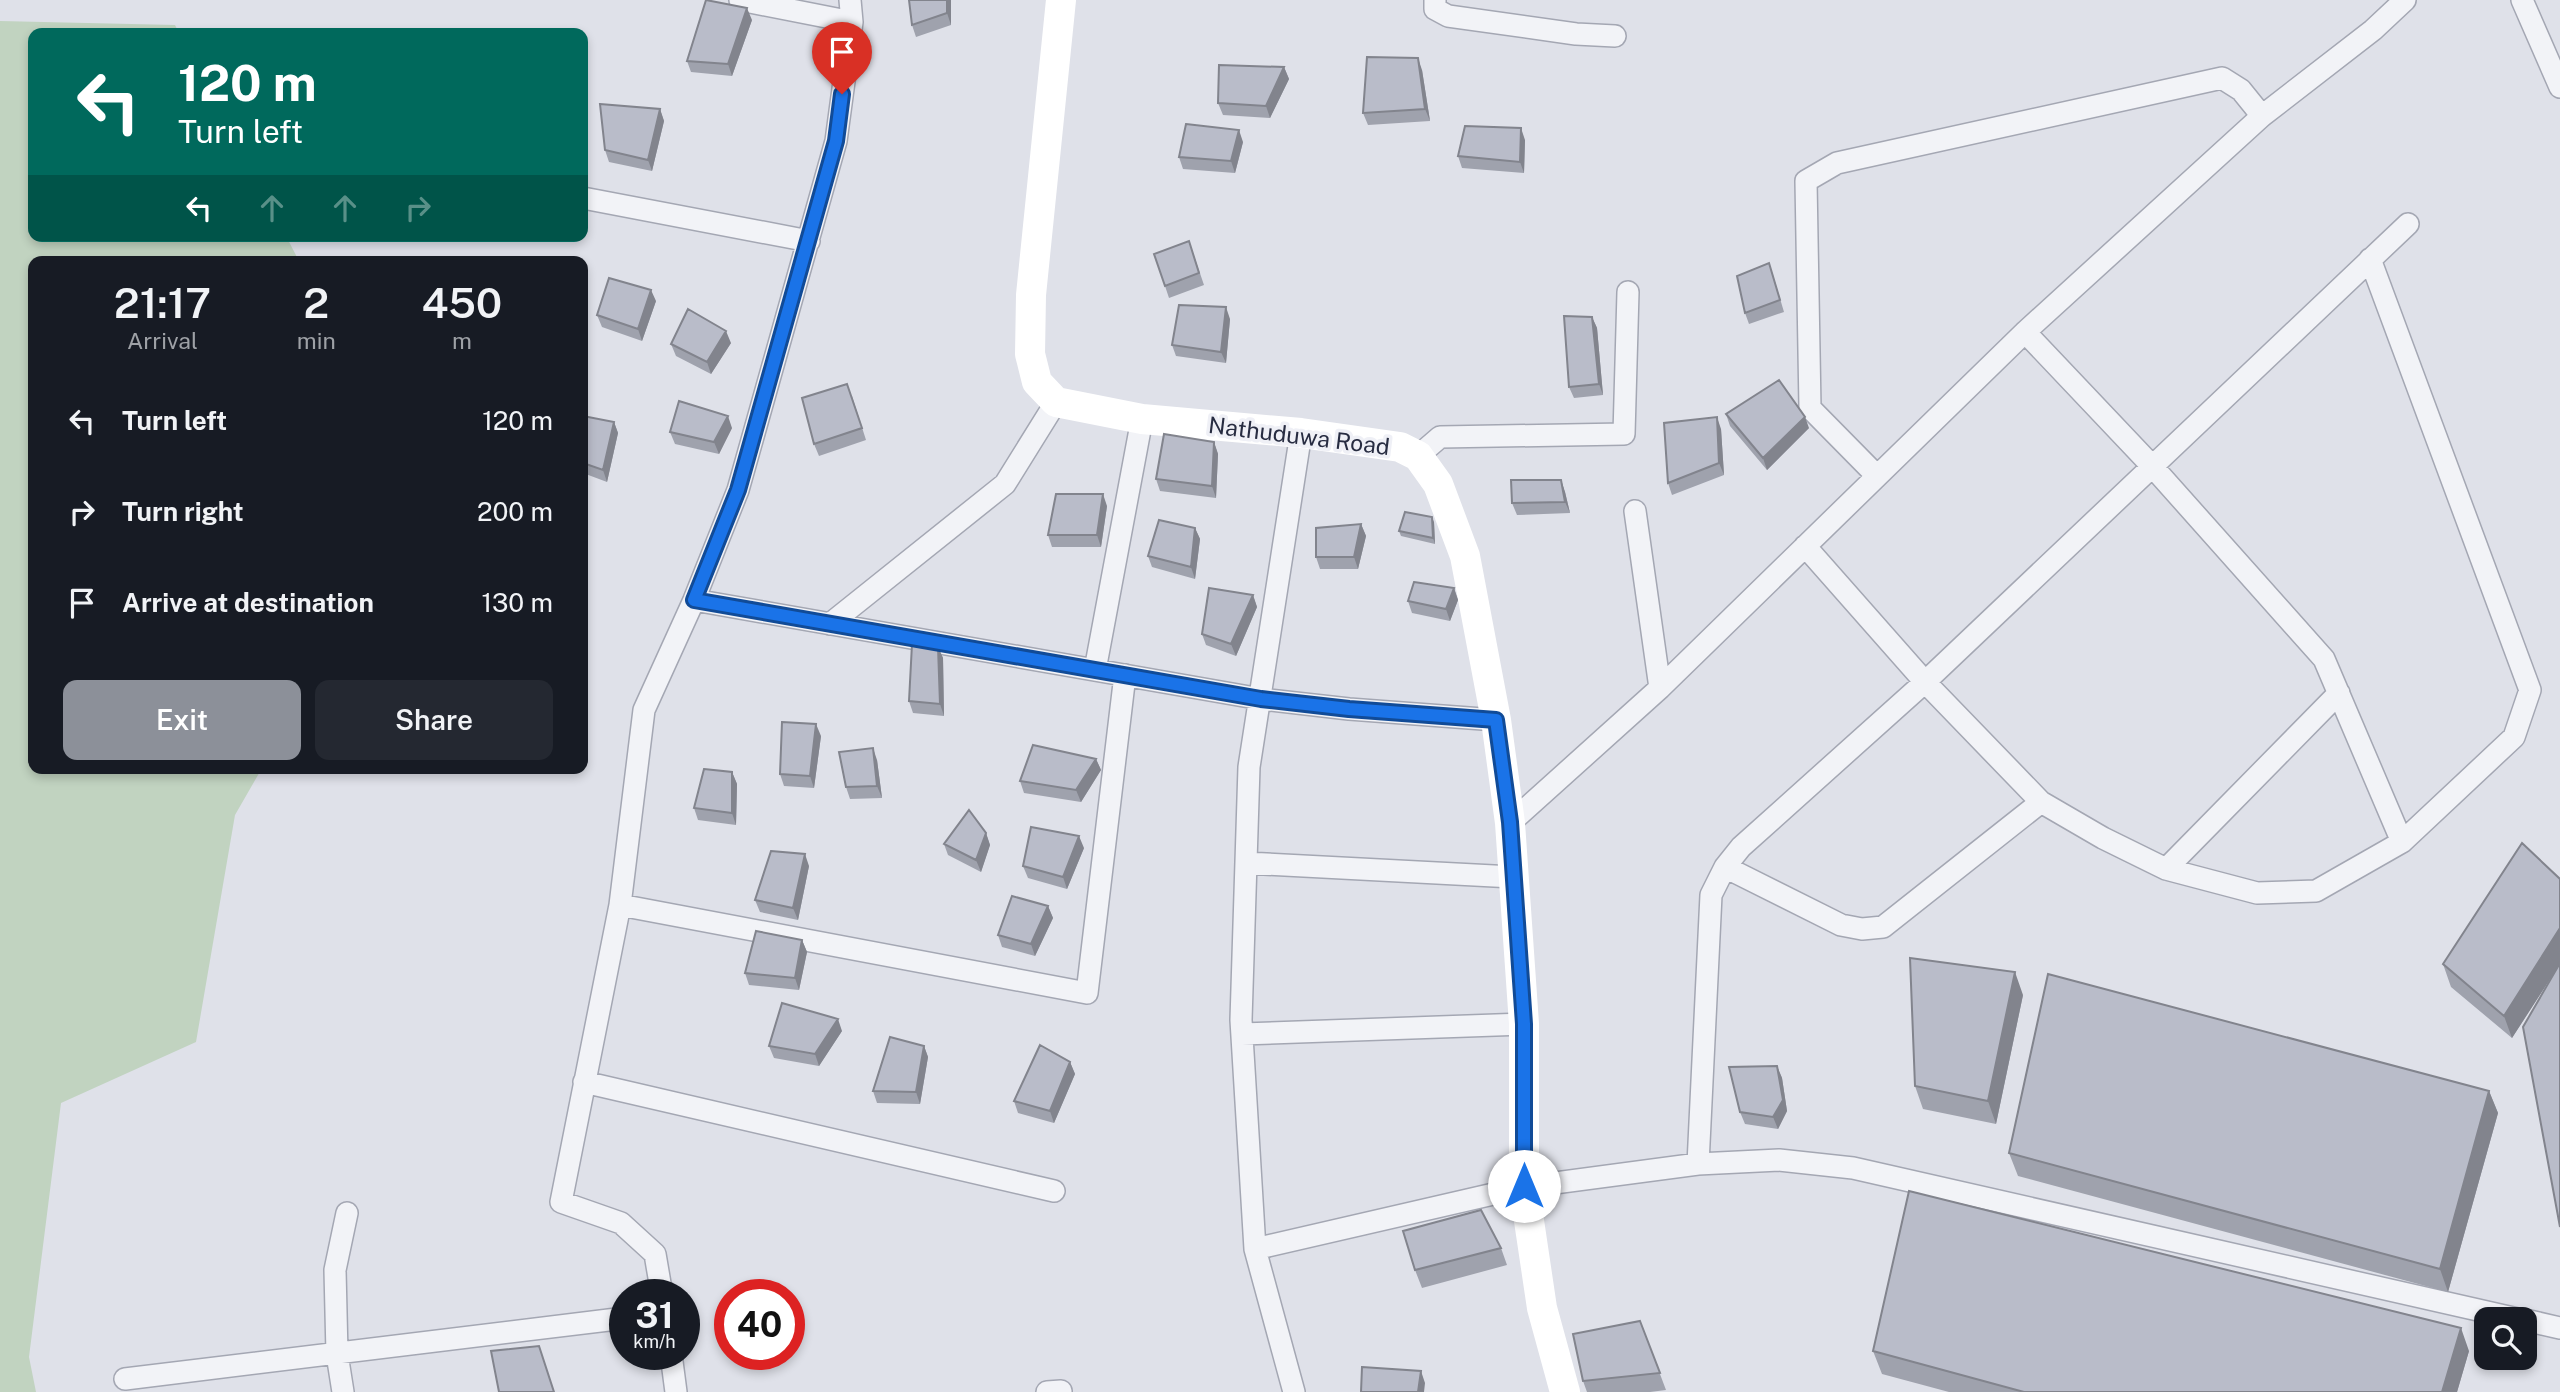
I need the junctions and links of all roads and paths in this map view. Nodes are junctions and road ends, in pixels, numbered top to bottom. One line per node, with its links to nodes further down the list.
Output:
1 (740, 0): 7 (street)
2 (850, 0): 7 (street)
3 (1061, 0): 17 (street)
4 (1436, 0): 8 (street)
5 (2405, 0): 10 (street)
6 (2522, 0): 9 (street)
7 (852, 22): 13 (street)
8 (1615, 36)
9 (2560, 87)
10 (2262, 116): 16 (street); 22 (street)
11 (588, 199): 13 (street)
12 (2408, 224): 14 (street)
13 (809, 242): 25 (street)
14 (2370, 259): 21 (street); 36 (street)
15 (1628, 292): 20 (street)
16 (2025, 332): 21 (street); 22 (street)
17 (1056, 402): 18 (street, Nathuduwa Road); 26 (street)
18 (1142, 419): 19 (street, Nathuduwa Road); 27 (street)
19 (1301, 433): 20 (street, Nathuduwa Road); 32 (street)
20 (1418, 456): 33 (street, Nathuduwa Road)
21 (2152, 466): 29 (street); 31 (street)
22 (1877, 476): 24 (street)
23 (1635, 511): 30 (street)
24 (1805, 547): 29 (street); 30 (street)
25 (694, 600): 26 (street); 41 (street)
26 (830, 624): 27 (street)
27 (1095, 670): 28 (street)
28 (1125, 675): 32 (street); 41 (street)
29 (1925, 682): 34 (street); 38 (street)
30 (1660, 688): 35 (street)
31 (2339, 693): 36 (street); 39 (street)
32 (1261, 699): 33 (street); 37 (street)
33 (1496, 720): 35 (street, Nathuduwa Road)
34 (2041, 802): 38 (street); 39 (street)
35 (1510, 822): 40 (street, Nathuduwa Road)
36 (2402, 842): 39 (street)
37 (1246, 863): 40 (street); 43 (street)
38 (1725, 867): 45 (street)
39 (2166, 869)
40 (1513, 877): 42 (street, Nathuduwa Road)
41 (620, 905): 44 (street)
42 (1524, 1024): 43 (street); 46 (street, Nathuduwa Road)
43 (1242, 1034): 49 (street)
44 (584, 1082): 47 (street); 50 (street)
45 (1698, 1164): 46 (street); 51 (street)
46 (1524, 1186): 49 (street); 61 (street, Nathuduwa Road)
47 (1054, 1191)
48 (347, 1213): 55 (street)
49 (1255, 1249): 60 (street)
50 (659, 1279)
51 (2474, 1309)
52 (609, 1320): 55 (street)
53 (2537, 1323): 54 (street)
54 (2560, 1328)
55 (337, 1353): 57 (street); 58 (street)
56 (673, 1370): 59 (street)
57 (125, 1379)
58 (343, 1392)
59 (676, 1392)
60 (1294, 1392)
61 (1565, 1392)

